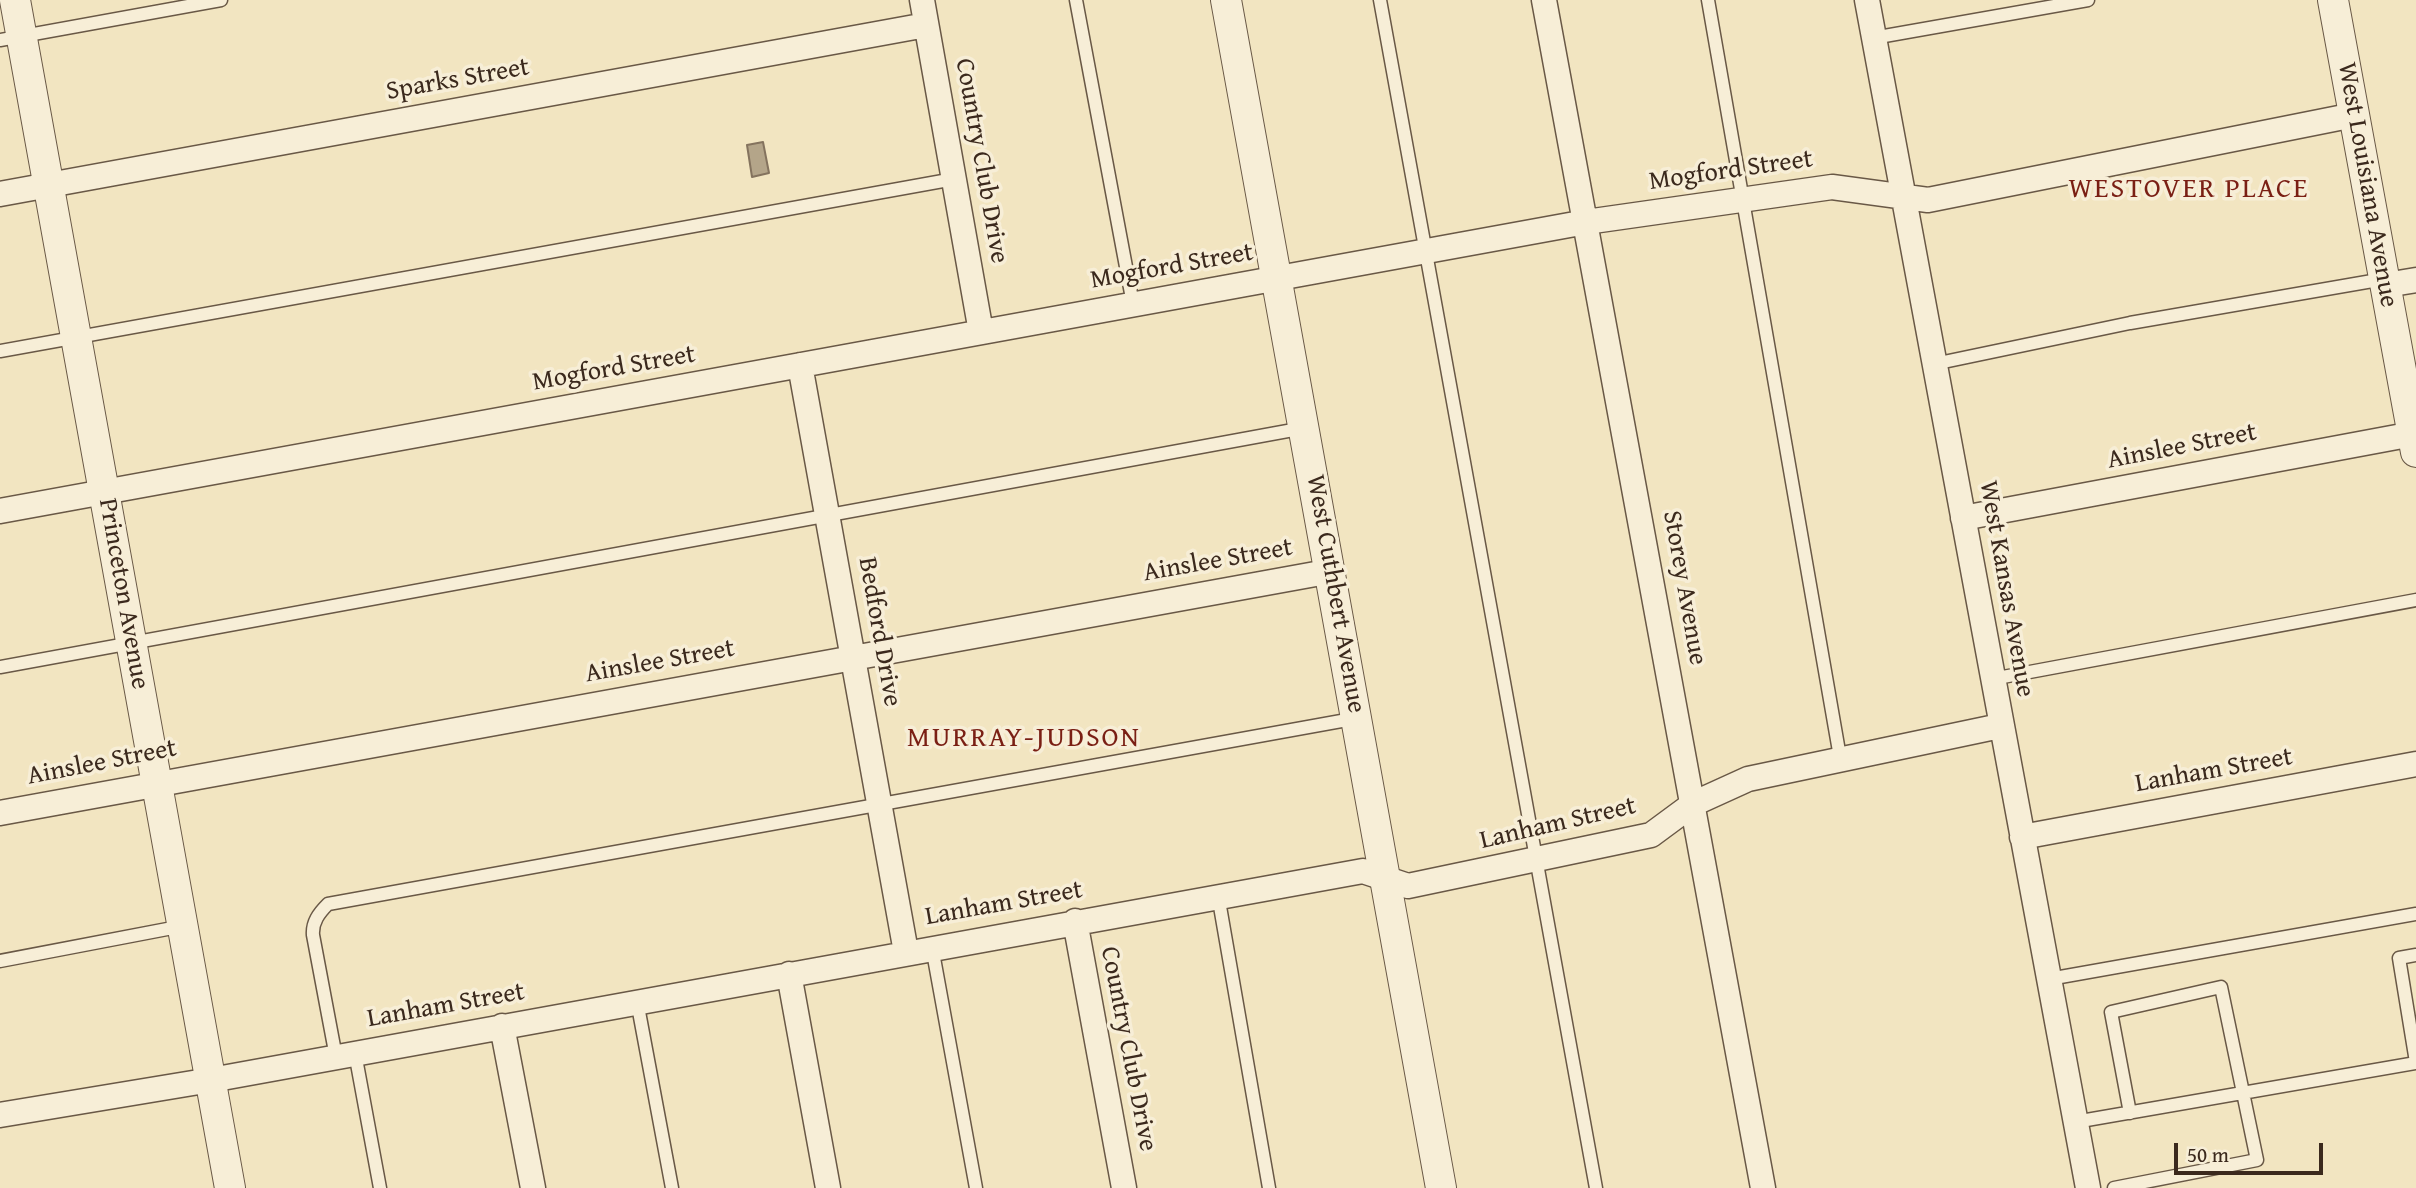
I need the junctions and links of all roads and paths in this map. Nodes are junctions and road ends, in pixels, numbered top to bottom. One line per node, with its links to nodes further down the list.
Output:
1 (15, 0): 13 (street, Princeton Avenue)
2 (220, 0): 13 (lane)
3 (922, 0): 12 (street, Country Club Drive)
4 (1076, 0): 26 (lane)
5 (1226, 0): 23 (street, West Cuthbert Avenue)
6 (1380, 0): 22 (lane)
7 (1544, 0): 21 (street, Storey Avenue)
8 (1708, 0): 20 (lane)
9 (1867, 0): 14 (street, West Kansas Avenue)
10 (2088, 0): 14 (lane)
11 (2333, 0): 15 (street, West Louisiana Avenue)
12 (926, 24): 16 (street, Country Club Drive); 17 (street, Sparks Street)
13 (11, 38): 17 (street, Princeton Avenue)
14 (1873, 38): 19 (street, West Kansas Avenue)
15 (2354, 115): 19 (street, Mogford Street); 25 (street, West Louisiana Avenue)
16 (954, 179): 27 (street, Country Club Drive); 28 (lane)
17 (49, 186): 18 (street, Sparks Street); 28 (street, Princeton Avenue)
18 (0, 194)
19 (1902, 197): 20 (street, Mogford Street); 30 (street, West Kansas Avenue)
20 (1741, 200): 21 (street, Mogford Street); 46 (lane)
21 (1586, 222): 22 (street, Mogford Street); 50 (street, Storey Avenue)
22 (1426, 251): 23 (street, Mogford Street); 53 (lane)
23 (1278, 278): 26 (street, Mogford Street); 32 (street, West Cuthbert Avenue)
24 (2416, 280): 25 (street)
25 (2385, 282): 30 (lane); 33 (street, West Louisiana Avenue)
26 (1133, 304): 27 (street, Mogford Street)
27 (981, 332): 31 (street, Mogford Street)
28 (76, 337): 29 (lane); 34 (street, Princeton Avenue)
29 (0, 351)
30 (1934, 364): 37 (street, West Kansas Avenue)
31 (800, 365): 34 (street, Mogford Street); 36 (street, Bedford Drive)
32 (1305, 428): 36 (lane); 38 (street, West Cuthbert Avenue)
33 (2414, 443): 37 (street, Ainslee Street)
34 (104, 493): 35 (street, Mogford Street); 40 (street, Princeton Avenue)
35 (0, 511)
36 (828, 516): 40 (lane); 41 (street, Bedford Drive)
37 (1963, 519): 43 (street, West Kansas Avenue)
38 (1332, 571): 41 (street, Ainslee Street); 44 (street, West Cuthbert Avenue)
39 (2416, 600): 43 (lane)
40 (132, 644): 42 (lane); 48 (street, Princeton Avenue)
41 (853, 657): 48 (street, Ainslee Street); 49 (street, Bedford Drive)
42 (0, 667)
43 (1992, 679): 45 (street, West Kansas Avenue)
44 (1358, 718): 49 (lane); 54 (street, West Cuthbert Avenue)
45 (2000, 726): 46 (street, Lanham Street); 52 (street, West Kansas Avenue)
46 (1840, 757): 50 (street, Lanham Street)
47 (2416, 764): 52 (street, Lanham Street)
48 (157, 783): 51 (street, Ainslee Street); 58 (street, Princeton Avenue)
49 (880, 804): 60 (street, Bedford Drive); 67 (lane)
50 (1693, 804): 53 (street, Lanham Street); 84 (street, Storey Avenue)
51 (0, 813)
52 (2022, 837): 64 (street, West Kansas Avenue)
53 (1537, 861): 54 (street, Lanham Street); 83 (lane)
54 (1387, 878): 55 (street, Lanham Street); 82 (street, West Cuthbert Avenue)
55 (1218, 895): 57 (street, Lanham Street); 81 (lane)
56 (2416, 914): 64 (lane)
57 (1074, 921): 59 (street, Lanham Street); 80 (street, Country Club Drive)
58 (183, 926): 62 (lane); 69 (street, Princeton Avenue)
59 (932, 947): 60 (street, Lanham Street); 79 (lane)
60 (906, 951): 63 (street, Lanham Street)
61 (2416, 955): 68 (lane)
62 (0, 961)
63 (789, 974): 65 (street, Lanham Street); 78 (street)
64 (2049, 979): 73 (street, West Kansas Avenue)
65 (637, 1001): 66 (street, Lanham Street); 77 (lane)
66 (502, 1026): 67 (street, Lanham Street); 76 (street)
67 (346, 1055): 69 (street, Lanham Street); 75 (lane)
68 (2416, 1062): 70 (lane)
69 (211, 1080): 72 (street, Lanham Street); 74 (street, Princeton Avenue)
70 (2243, 1093): 71 (lane); 71 (lane); 86 (lane)
71 (2130, 1113): 73 (lane)
72 (0, 1115)
73 (2075, 1122): 85 (street, West Kansas Avenue)
74 (230, 1188)
75 (380, 1188)
76 (533, 1188)
77 (671, 1188)
78 (828, 1188)
79 (976, 1188)
80 (1124, 1188)
81 (1269, 1188)
82 (1441, 1188)
83 (1596, 1188)
84 (1763, 1188)
85 (2088, 1188)
86 (2115, 1188)

